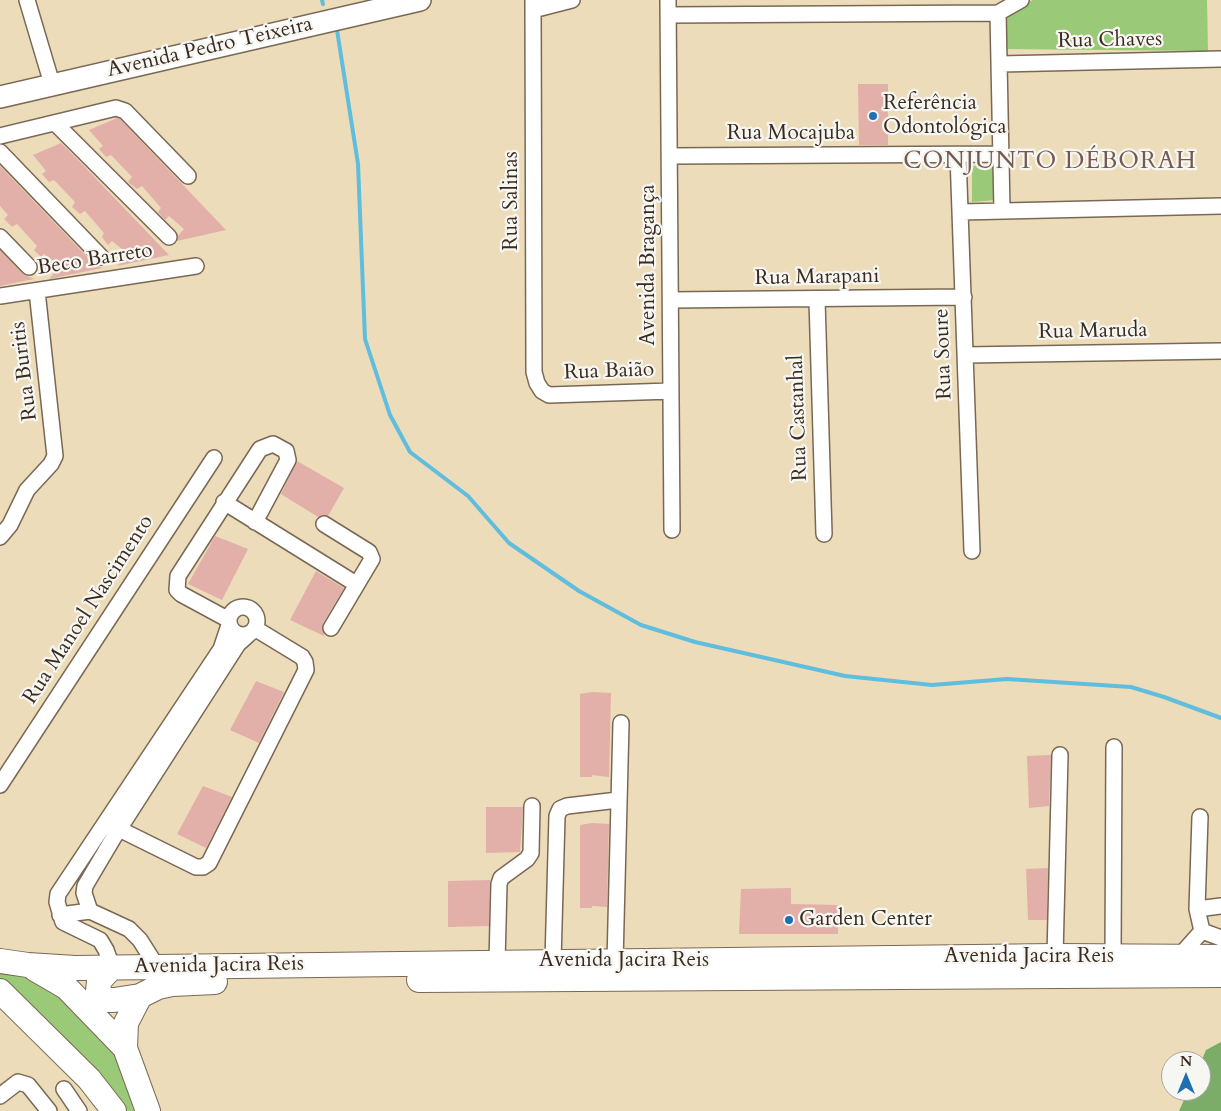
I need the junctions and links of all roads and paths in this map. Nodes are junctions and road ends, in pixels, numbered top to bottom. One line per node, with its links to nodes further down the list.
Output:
1 (27, 0): 10 (street)
2 (420, 0): 10 (street, Avenida Pedro Teixeira)
3 (572, 0): 5 (street)
4 (1021, 0): 7 (street)
5 (533, 5): 35 (street, Rua Salinas)
6 (669, 8): 7 (street); 17 (street, Avenida Bragança)
7 (998, 13): 9 (street)
8 (1221, 59): 9 (street, Rua Chaves)
9 (1000, 64): 15 (street)
10 (52, 84): 11 (street, Avenida Pedro Teixeira)
11 (0, 97)
12 (55, 123): 13 (street); 18 (street); 23 (street)
13 (0, 136)
14 (0, 152): 24 (street)
15 (1001, 154): 16 (street, Rua Mocajuba); 20 (street)
16 (958, 155): 17 (street, Rua Mocajuba); 21 (street, Rua Soure)
17 (670, 156): 30 (street, Avenida Bragança)
18 (188, 176)
19 (1221, 206): 20 (street)
20 (1002, 210): 21 (street)
21 (961, 212): 29 (street, Rua Soure)
22 (0, 237): 26 (street)
23 (169, 237)
24 (101, 257)
25 (196, 266): 27 (street, Beco Barreto)
26 (29, 267)
27 (37, 291): 28 (street, Beco Barreto); 42 (street, Rua Buritis)
28 (0, 296)
29 (964, 297): 31 (street, Rua Marapani); 33 (street, Rua Soure)
30 (671, 300): 31 (street, Rua Marapani); 34 (street, Avenida Bragança)
31 (817, 300): 41 (street, Rua Castanhal)
32 (1221, 351): 33 (street, Rua Maruda)
33 (965, 355): 43 (street, Rua Soure)
34 (671, 391): 35 (street, Rua Baião); 40 (street, Avenida Bragança)
35 (549, 395)
36 (214, 458): 51 (street, Rua Manoel Nascimento)
37 (224, 502): 38 (street); 38 (street); 45 (street)
38 (255, 522): 44 (street)
39 (324, 524): 44 (street)
40 (672, 530)
41 (824, 534)
42 (0, 537)
43 (972, 551)
44 (356, 584): 46 (street)
45 (229, 623): 47 (street); 47 (street); 55 (street)
46 (331, 628)
47 (252, 632): 55 (street); 55 (street)
48 (621, 723): 52 (street)
49 (1114, 747): 64 (street)
50 (1060, 755): 63 (street)
51 (0, 785)
52 (618, 800): 68 (street); 70 (street)
53 (532, 806): 69 (street)
54 (1200, 818): 57 (street)
55 (112, 826): 58 (street); 59 (street)
56 (1221, 906): 57 (street)
57 (1197, 909): 60 (street)
58 (90, 911): 59 (street); 73 (street)
59 (60, 915): 72 (street)
60 (1202, 932): 61 (street); 65 (street)
61 (1221, 938)
62 (0, 953): 71 (main road)
63 (1055, 956): 64 (main road, Avenida Jacira Reis); 70 (main road, Avenida Jacira Reis)
64 (1113, 956): 65 (main road, Avenida Jacira Reis)
65 (1178, 958): 66 (main road, Avenida Jacira Reis)
66 (1221, 958)
67 (0, 961): 71 (main road)
68 (554, 961): 69 (main road, Avenida Jacira Reis); 70 (main road, Avenida Jacira Reis)
69 (497, 962): 73 (main road, Avenida Jacira Reis)
70 (615, 962)
71 (28, 966): 72 (main road, Avenida Jacira Reis); 77 (main road)
72 (112, 967): 73 (main road, Avenida Jacira Reis); 76 (main road)
73 (157, 967)
74 (1221, 975): 76 (main road, Avenida Jacira Reis)
75 (0, 991): 82 (main road)
76 (140, 996): 77 (main road, Avenida Jacira Reis)
77 (125, 1048): 83 (main road)
78 (64, 1089): 81 (street)
79 (0, 1096): 80 (street)
80 (49, 1111)
81 (79, 1111)
82 (114, 1111)
83 (148, 1111)

